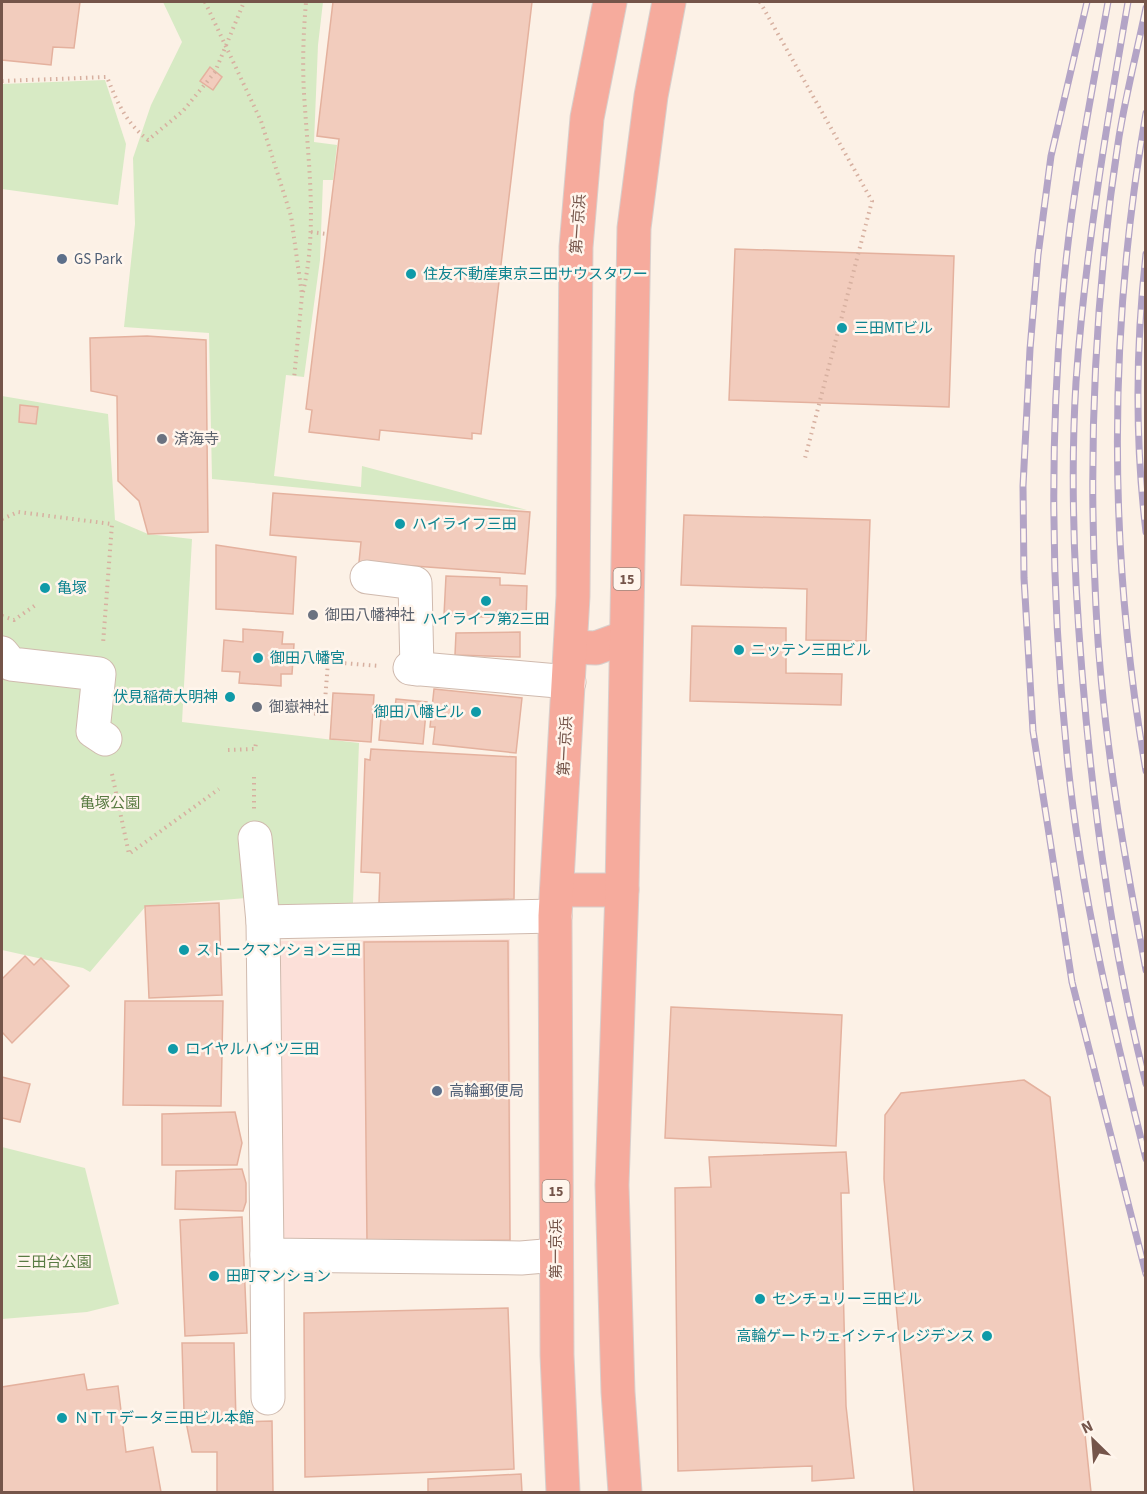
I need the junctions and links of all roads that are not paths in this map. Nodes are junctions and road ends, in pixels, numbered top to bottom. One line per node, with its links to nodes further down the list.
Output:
1 (610, 2): 5 (highway, 第一京浜 / 15)
2 (669, 2): 4 (highway, 15)
3 (367, 577): 7 (street)
4 (626, 637): 5 (highway); 10 (highway, 15)
5 (571, 647): 7 (highway, 第一京浜 / 15)
6 (2, 653): 8 (street)
7 (568, 682): 11 (highway, 第一京浜 / 15)
8 (105, 739)
9 (255, 838): 12 (street)
10 (622, 890): 11 (highway); 17 (highway, 15)
11 (556, 903): 12 (street); 13 (highway, 第一京浜 / 15)
12 (262, 922): 14 (street)
13 (556, 1254): 14 (street); 16 (highway, 第一京浜 / 15)
14 (267, 1255): 15 (street)
15 (268, 1398)
16 (563, 1492)
17 (625, 1492)

